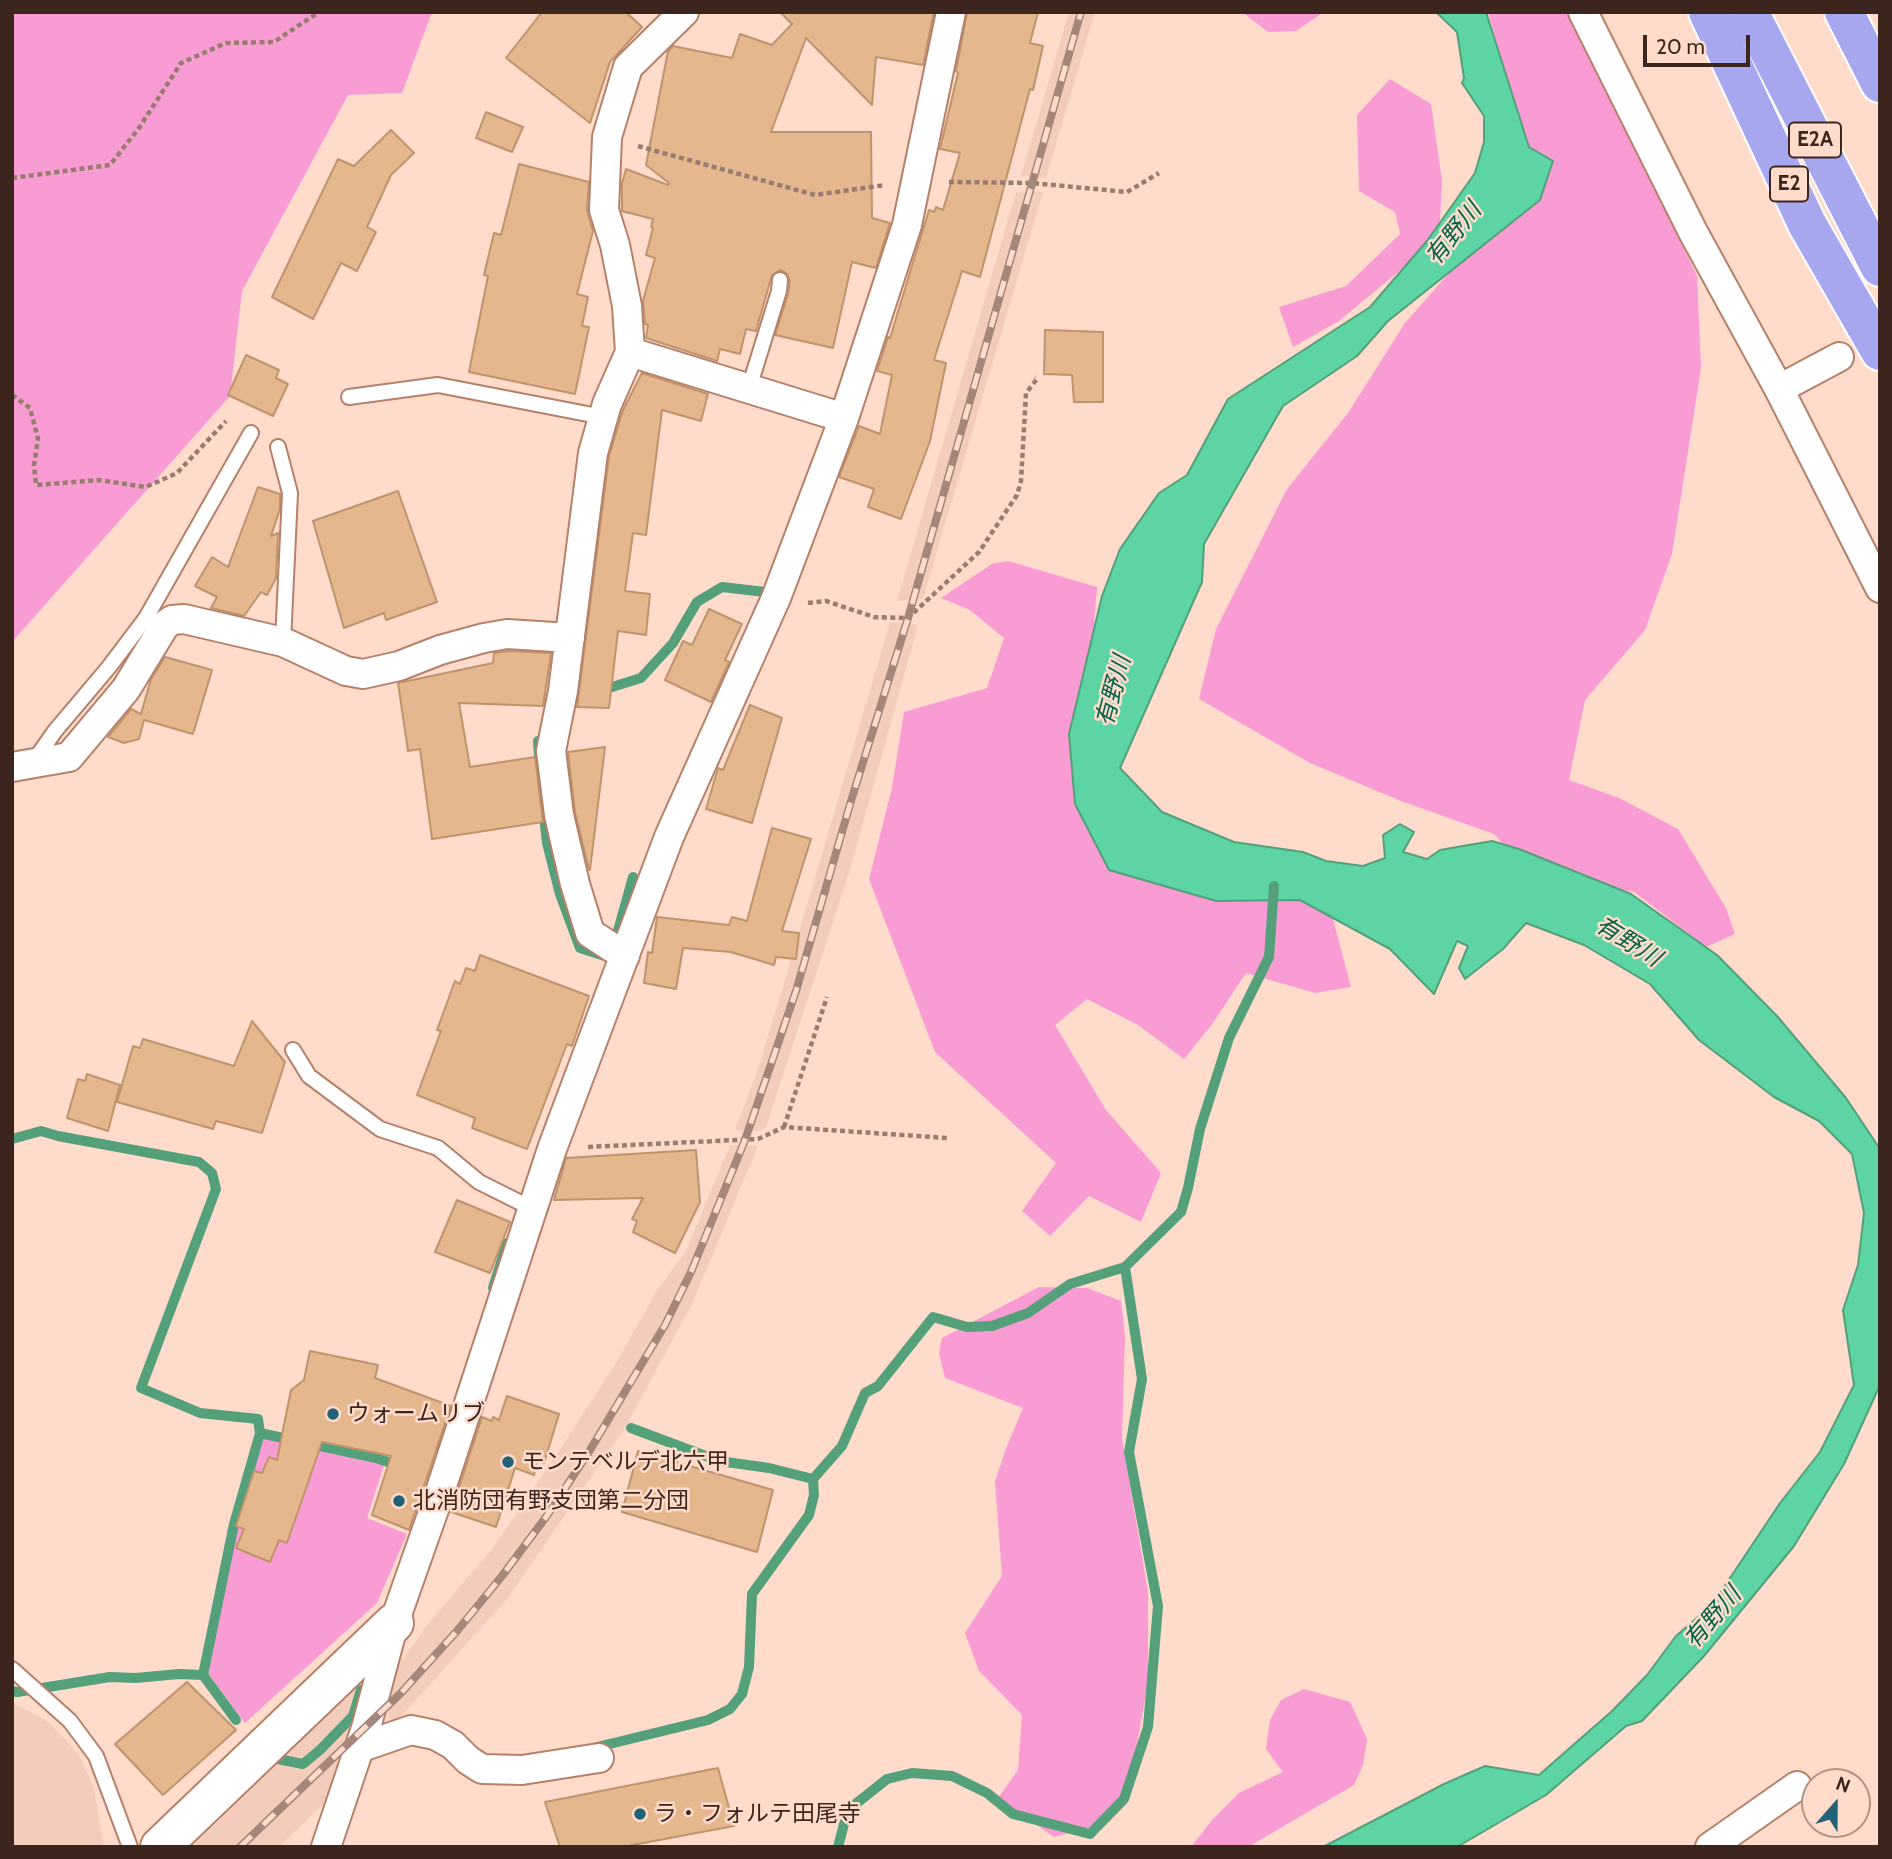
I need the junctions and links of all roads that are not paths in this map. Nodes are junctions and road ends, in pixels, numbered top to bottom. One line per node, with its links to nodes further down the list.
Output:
1 (684, 12): 11 (street)
2 (951, 12): 17 (street)
3 (1583, 12): 14 (street)
4 (1708, 12): 10 (highway, E2)
5 (1749, 12): 8 (highway, E2A)
6 (1844, 12): 7 (highway)
7 (1880, 83)
8 (1880, 267)
9 (780, 280): 13 (lane)
10 (1880, 351)
11 (630, 352): 13 (street); 16 (street)
12 (1839, 356): 14 (street)
13 (749, 388): 17 (street)
14 (1779, 389): 20 (street)
15 (349, 397): 16 (lane)
16 (603, 417): 21 (street)
17 (845, 418): 24 (street)
18 (251, 433): 23 (lane)
19 (278, 447): 22 (lane)
20 (1880, 587)
21 (570, 638): 22 (street); 24 (street)
22 (283, 642): 23 (street)
23 (22, 766)
24 (625, 956): 26 (street)
25 (293, 1050): 26 (lane)
26 (531, 1208): 27 (street)
27 (394, 1623): 29 (street); 33 (street)
28 (12, 1668): 32 (lane)
29 (359, 1748): 30 (street); 34 (street)
30 (599, 1758)
31 (1797, 1786): 35 (street)
32 (130, 1847)
33 (159, 1847)
34 (326, 1847)
35 (1710, 1847)

